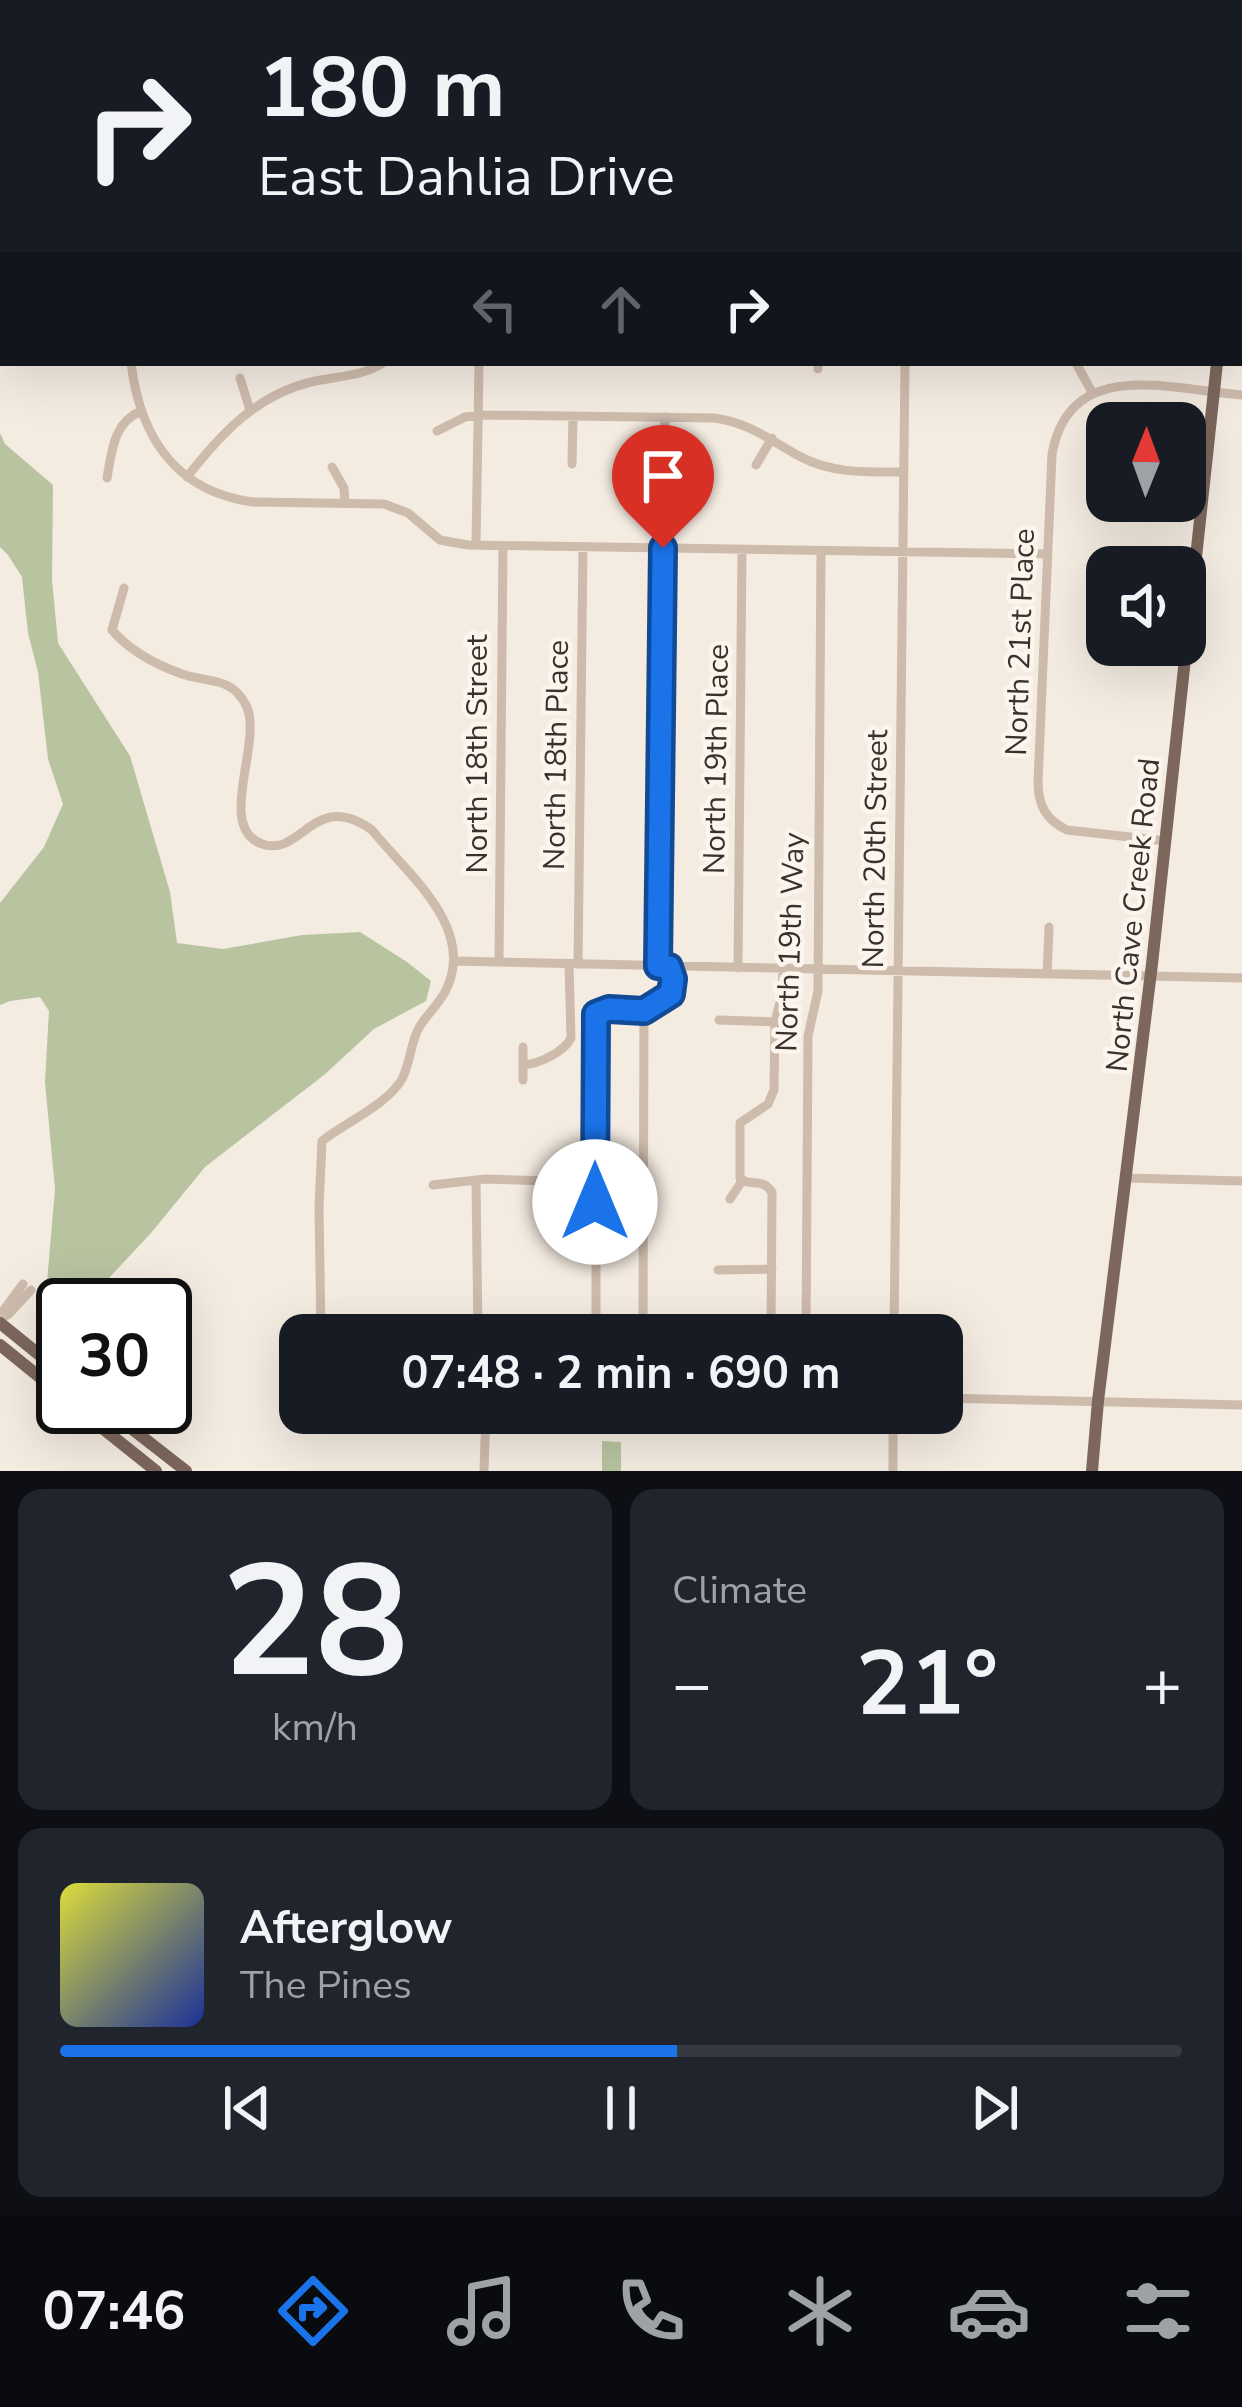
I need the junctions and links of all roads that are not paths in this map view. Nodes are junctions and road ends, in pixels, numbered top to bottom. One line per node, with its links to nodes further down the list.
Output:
1 (132, 366): 12 (street)
2 (377, 366): 11 (street)
3 (479, 366): 13 (street)
4 (905, 366): 21 (street, North 20th Street)
5 (1078, 366): 9 (street)
6 (1217, 366): 8 (main road, North Cave Creek Road)
7 (239, 378): 11 (street)
8 (1214, 392): 9 (street); 10 (street); 34 (main road, North Cave Creek Road)
9 (1093, 394): 32 (street, North 21st Place)
10 (1242, 395)
11 (250, 410): 22 (street)
12 (141, 411): 22 (street); 23 (street)
13 (478, 415): 14 (street); 16 (street); 25 (street)
14 (573, 416): 15 (street); 18 (street)
15 (664, 417): 17 (street); 28 (street)
16 (437, 431)
17 (772, 437): 19 (street); 21 (street)
18 (572, 464)
19 (755, 465)
20 (332, 467): 24 (street)
21 (904, 472): 31 (street, North 20th Street)
22 (187, 477): 24 (street)
23 (107, 478)
24 (345, 503): 25 (street)
25 (476, 545): 26 (street)
26 (503, 546): 27 (street); 37 (street, North 18th Street)
27 (583, 547): 28 (street); 38 (street, North 18th Place)
28 (663, 548): 29 (street); 39 (street)
29 (742, 550): 30 (street); 40 (street, North 19th Place)
30 (821, 550): 31 (street); 42 (street, North 19th Way)
31 (902, 552): 32 (street); 43 (street, North 20th Street)
32 (1047, 554): 34 (street, North 21st Place)
33 (124, 588): 36 (street)
34 (1166, 841): 45 (main road, North Cave Creek Road)
35 (1049, 927): 44 (street)
36 (454, 961): 37 (street); 65 (street)
37 (499, 962): 38 (street)
38 (574, 964): 39 (street); 51 (street, North 18th Place)
39 (663, 966): 40 (street); 47 (street)
40 (738, 968): 41 (street)
41 (783, 970): 42 (street); 49 (street)
42 (818, 970): 43 (street); 70 (street, North 19th Way)
43 (897, 972): 44 (street); 71 (street, North 20th Street)
44 (1047, 974): 45 (street)
45 (1150, 976): 46 (street); 55 (main road, North Cave Creek Road)
46 (1242, 978)
47 (644, 1011): 67 (street); 68 (street)
48 (719, 1020): 49 (street)
49 (775, 1022): 54 (street)
50 (523, 1047): 51 (street)
51 (523, 1065): 52 (street)
52 (523, 1080)
53 (727, 1119): 54 (street)
54 (740, 1123): 58 (street)
55 (1127, 1178): 59 (street); 77 (main road, North Cave Creek Road)
56 (476, 1181): 57 (street); 60 (street); 66 (street)
57 (552, 1181)
58 (742, 1181): 61 (street); 63 (street)
59 (1242, 1181)
60 (433, 1185)
61 (730, 1199)
62 (718, 1270): 63 (street)
63 (772, 1270): 69 (street)
64 (27, 1287): 72 (street)
65 (321, 1314)
66 (478, 1314)
67 (596, 1314)
68 (643, 1314)
69 (771, 1314)
70 (806, 1314)
71 (893, 1314)
72 (0, 1319): 74 (main road)
73 (0, 1345): 75 (main road)
74 (36, 1350)
75 (36, 1374)
76 (963, 1398): 77 (street)
77 (1098, 1401): 78 (street); 87 (main road, North Cave Creek Road)
78 (1242, 1405)
79 (110, 1434): 83 (main road)
80 (139, 1434): 84 (main road)
81 (485, 1434): 85 (street)
82 (893, 1434): 86 (street)
83 (157, 1471)
84 (187, 1471)
85 (484, 1471)
86 (893, 1471)
87 (1092, 1471)

